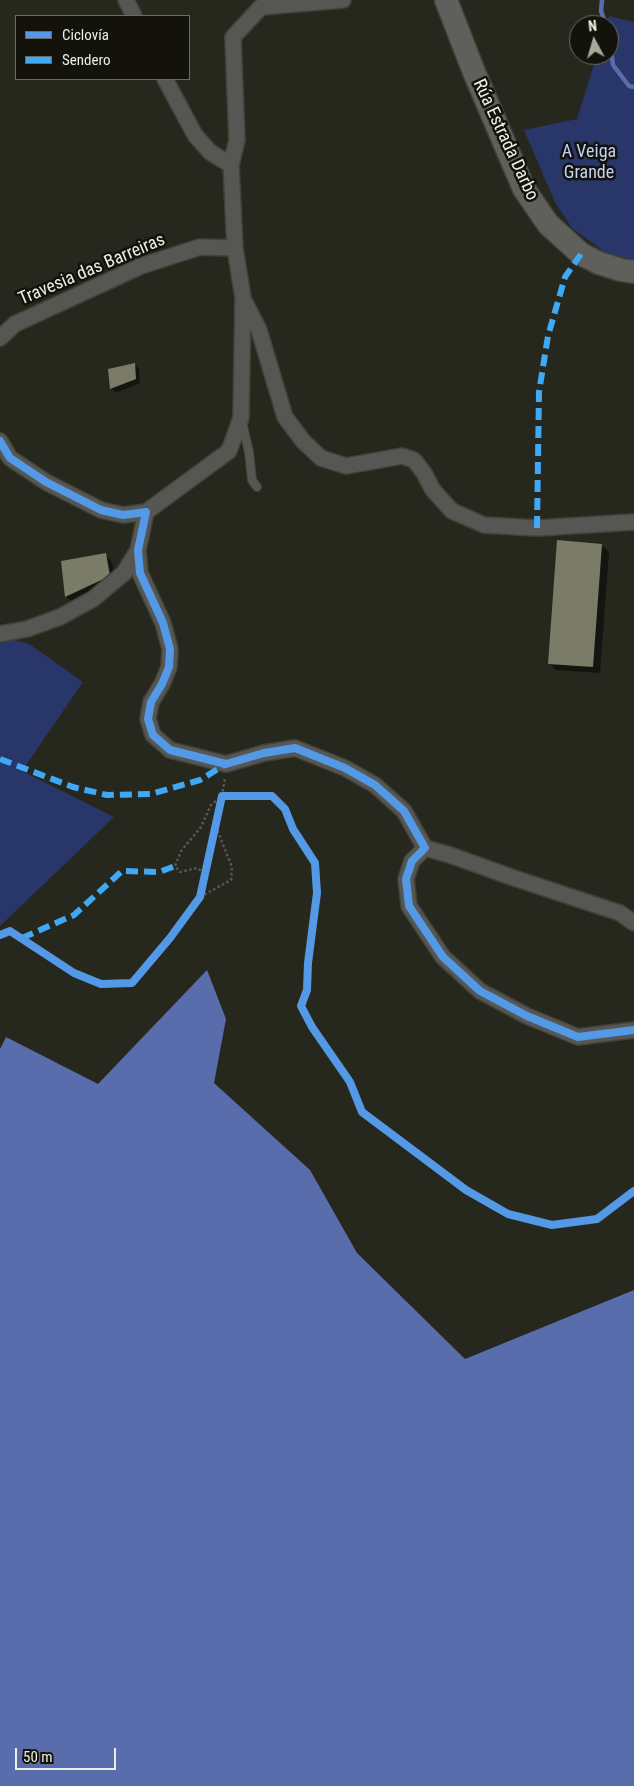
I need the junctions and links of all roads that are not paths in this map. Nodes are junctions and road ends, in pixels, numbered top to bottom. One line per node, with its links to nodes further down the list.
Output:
1 (126, 0): 4 (street)
2 (343, 0): 6 (street)
3 (446, 0): 8 (main road, Rúa Estrada Darbo)
4 (134, 15)
5 (166, 80): 6 (street)
6 (231, 165): 7 (street)
7 (235, 248): 9 (street); 10 (street, Travesia das Barreiras)
8 (628, 271)
9 (243, 298): 11 (street); 15 (street)
10 (0, 338)
11 (241, 418): 13 (lane); 14 (street)
12 (0, 441): 14 (street)
13 (256, 487)
14 (146, 512): 16 (street)
15 (634, 522)
16 (138, 550): 17 (street); 18 (street)
17 (0, 634)
18 (425, 848): 19 (street); 20 (street)
19 (634, 923)
20 (634, 1030)

